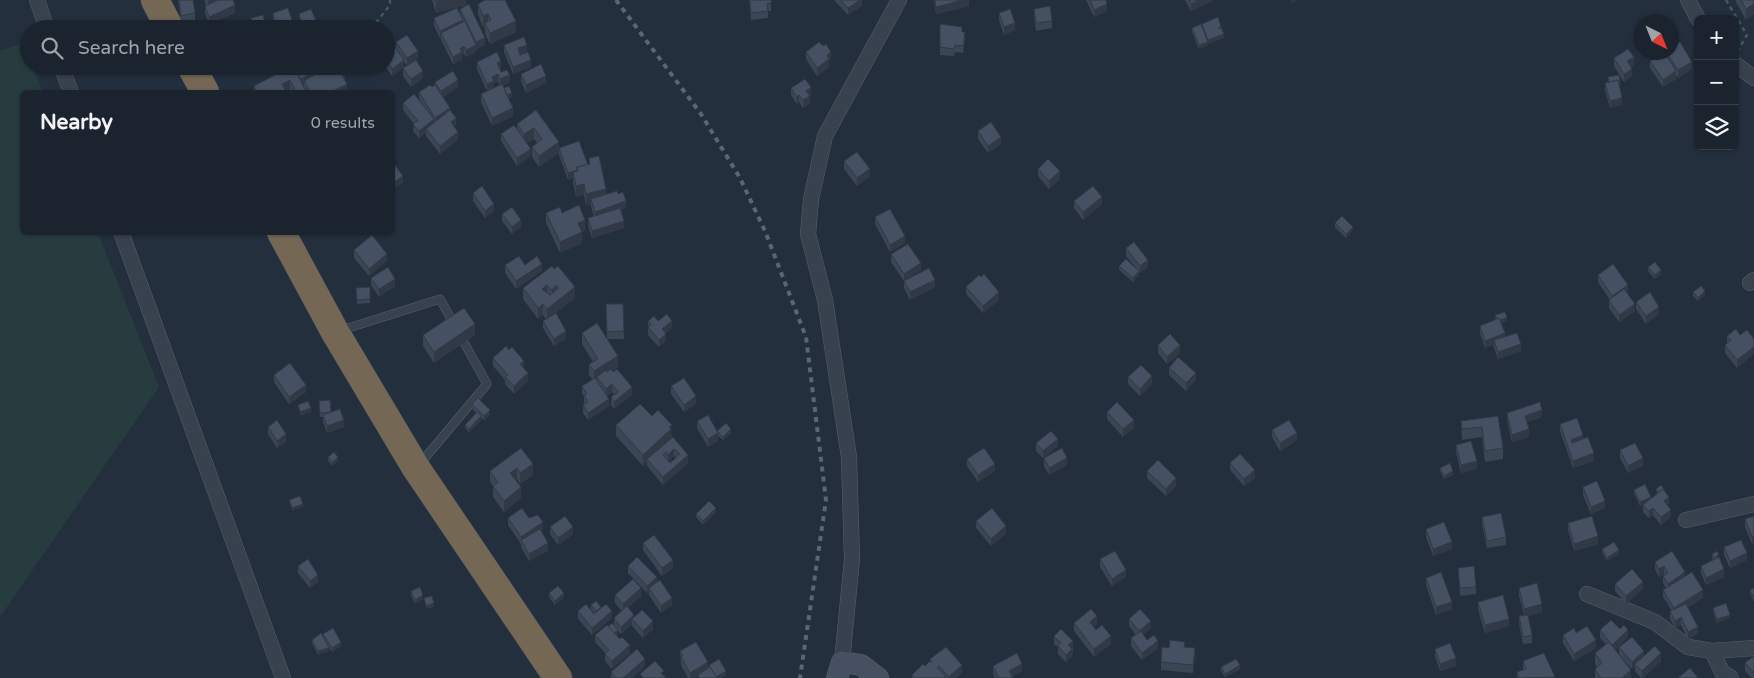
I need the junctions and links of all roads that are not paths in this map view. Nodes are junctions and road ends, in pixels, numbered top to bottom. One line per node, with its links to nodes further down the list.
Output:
1 (37, 0): 6 (street)
2 (155, 0): 7 (highway)
3 (899, 0): 23 (street)
4 (1688, 0): 5 (street)
5 (1696, 15)
6 (45, 20)
7 (165, 20)
8 (1739, 67): 11 (street)
9 (64, 75): 12 (street)
10 (196, 75): 13 (highway)
11 (1754, 78)
12 (69, 90)
13 (204, 90)
14 (122, 235): 25 (street)
15 (283, 235): 16 (highway)
16 (335, 332): 17 (highway); 17 (lane)
17 (416, 468): 26 (highway)
18 (1754, 504): 19 (street)
19 (1686, 520)
20 (1587, 594): 22 (street)
21 (1754, 648): 22 (street)
22 (1712, 652): 24 (street)
23 (840, 670): 27 (street)
24 (1725, 676)
25 (282, 678)
26 (558, 678)
27 (878, 678)

